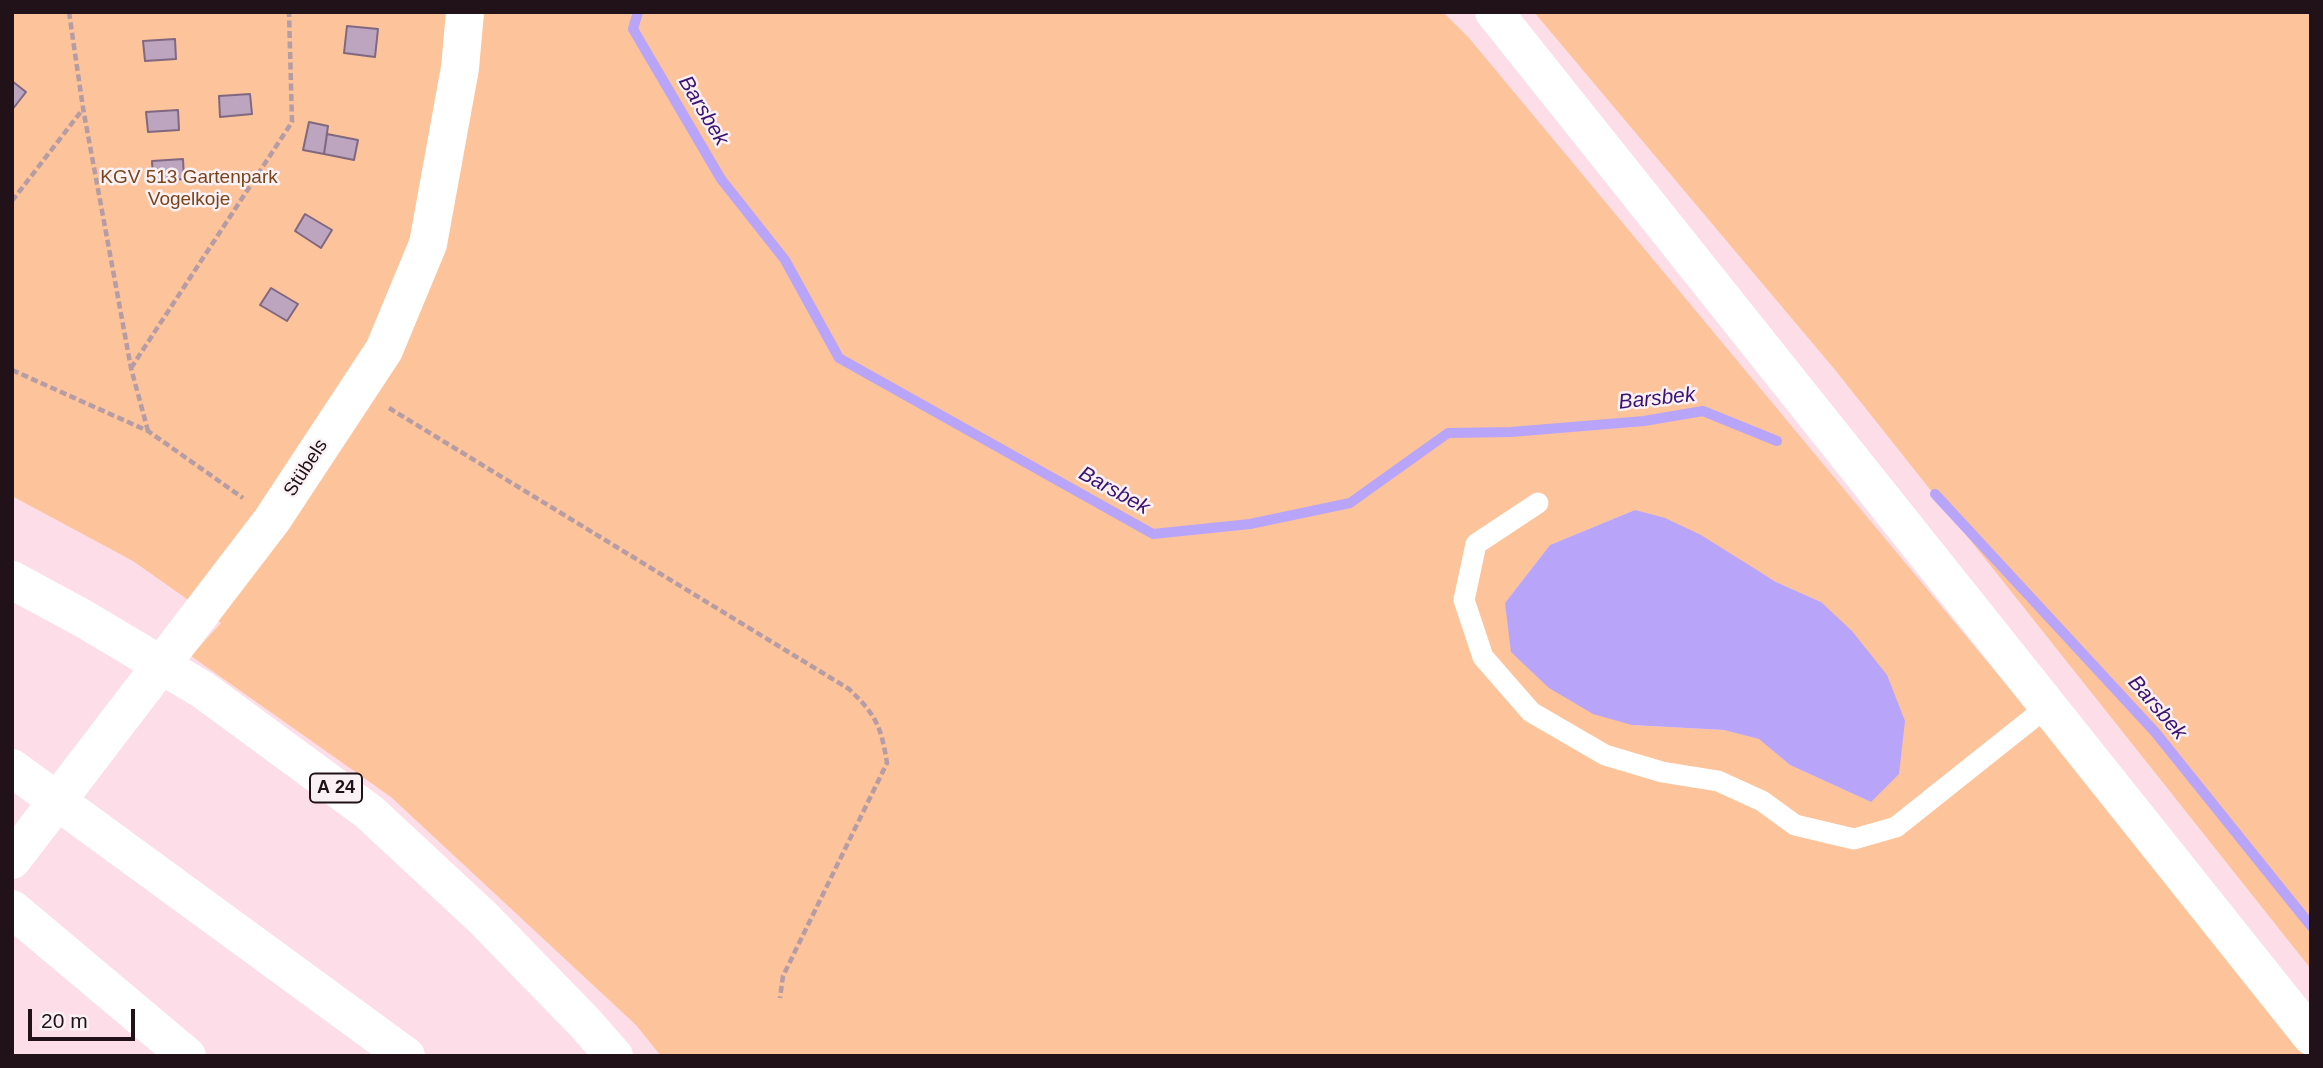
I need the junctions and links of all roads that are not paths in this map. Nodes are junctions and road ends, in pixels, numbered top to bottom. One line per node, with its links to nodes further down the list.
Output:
1 (465, 12): 7 (main road, Stübels)
2 (1494, 12): 5 (main road)
3 (1538, 503): 5 (lane)
4 (12, 580): 14 (main road, A 24)
5 (2048, 706): 10 (main road)
6 (12, 768): 13 (main road)
7 (12, 860)
8 (12, 909): 9 (main road)
9 (64, 952): 11 (main road); 12 (main road)
10 (2311, 1036)
11 (156, 1056)
12 (187, 1056)
13 (406, 1056)
14 (614, 1056)

